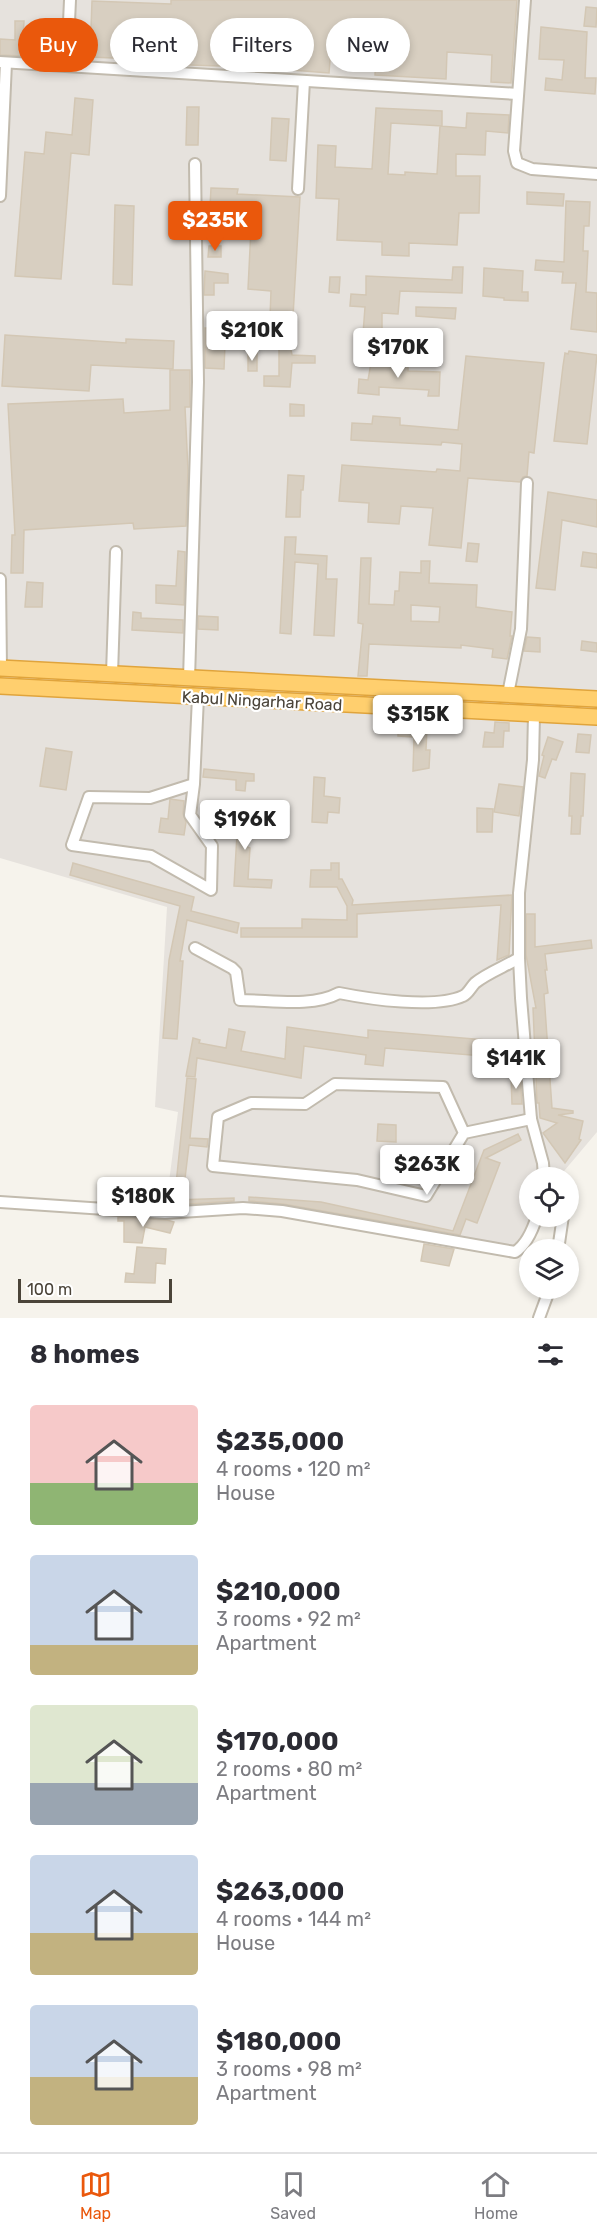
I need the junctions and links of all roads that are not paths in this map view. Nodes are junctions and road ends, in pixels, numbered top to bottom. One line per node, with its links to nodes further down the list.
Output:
1 (70, 0): 3 (street)
2 (525, 0): 8 (street)
3 (69, 18)
4 (3, 62): 5 (street); 12 (street)
5 (18, 63)
6 (98, 68): 7 (street)
7 (304, 81): 8 (street); 11 (street)
8 (518, 94): 10 (street)
9 (195, 164): 18 (street)
10 (597, 174)
11 (298, 189)
12 (0, 196)
13 (527, 483): 21 (street)
14 (116, 552): 17 (street)
15 (0, 579): 16 (street)
16 (1, 668): 17 (highway, Kabul Ningarhar Road)
17 (112, 674): 18 (highway, Kabul Ningarhar Road)
18 (189, 679): 19 (highway, Kabul Ningarhar Road)
19 (270, 683): 21 (highway, Kabul Ningarhar Road); 24 (highway)
20 (0, 686): 22 (highway, Kabul Ningarhar Road)
21 (508, 694): 23 (highway, Kabul Ningarhar Road)
22 (198, 698): 24 (highway, Kabul Ningarhar Road); 27 (street)
23 (597, 699)
24 (269, 701): 25 (highway, Kabul Ningarhar Road)
25 (534, 715): 26 (highway, Kabul Ningarhar Road); 29 (street)
26 (597, 717)
27 (195, 784): 27 (street)
28 (195, 948): 29 (street)
29 (519, 958): 30 (street)
30 (531, 1119): 31 (street); 32 (street)
31 (464, 1133): 31 (street)
32 (543, 1167)
33 (0, 1202): 34 (street)
34 (533, 1227)
35 (545, 1299): 36 (street)
36 (539, 1318)

